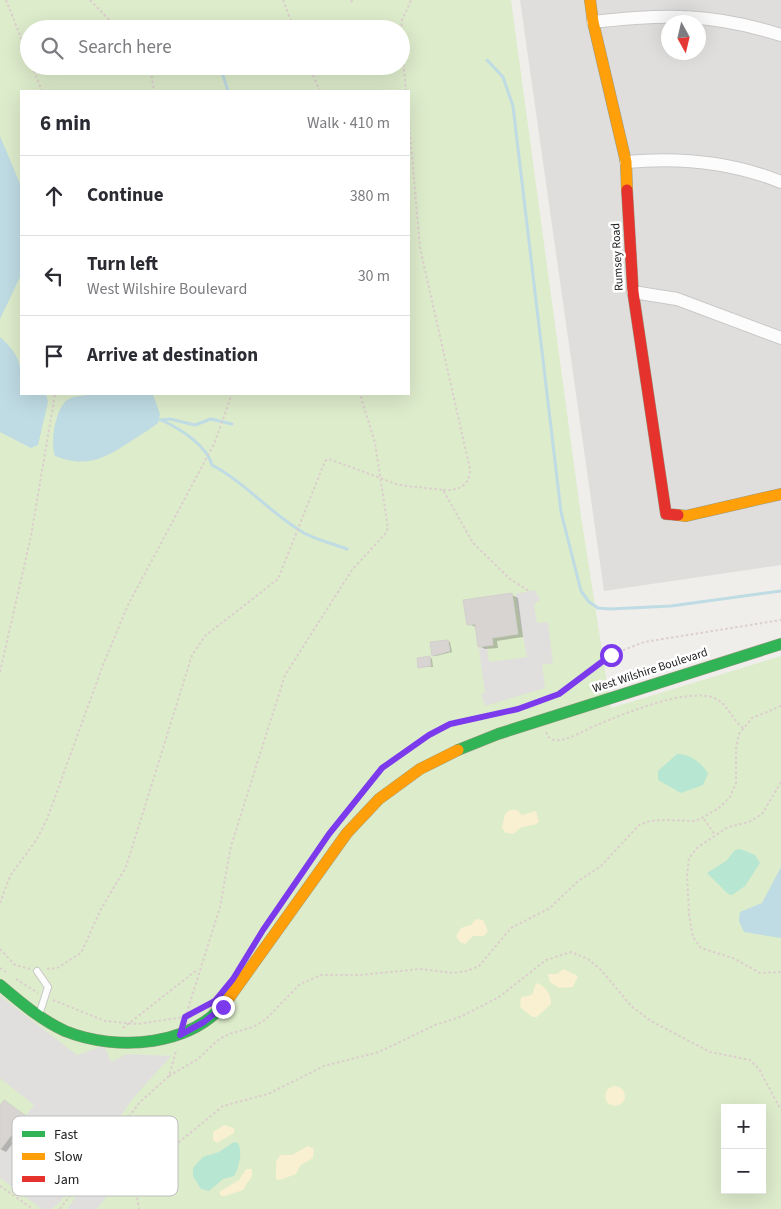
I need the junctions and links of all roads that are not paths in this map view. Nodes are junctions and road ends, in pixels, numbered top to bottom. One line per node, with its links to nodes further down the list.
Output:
1 (590, 0): 2 (street, Rumsey Road)
2 (593, 22): 3 (street); 4 (street, Rumsey Road)
3 (781, 34)
4 (626, 162): 5 (street); 6 (street, Rumsey Road)
5 (781, 182)
6 (633, 292): 7 (street); 8 (street, Rumsey Road)
7 (781, 338)
8 (781, 494)
9 (781, 644): 12 (street, West Wilshire Boulevard)
10 (37, 971): 12 (lane)
11 (0, 985): 12 (street, West Wilshire Boulevard)
12 (39, 1015)

